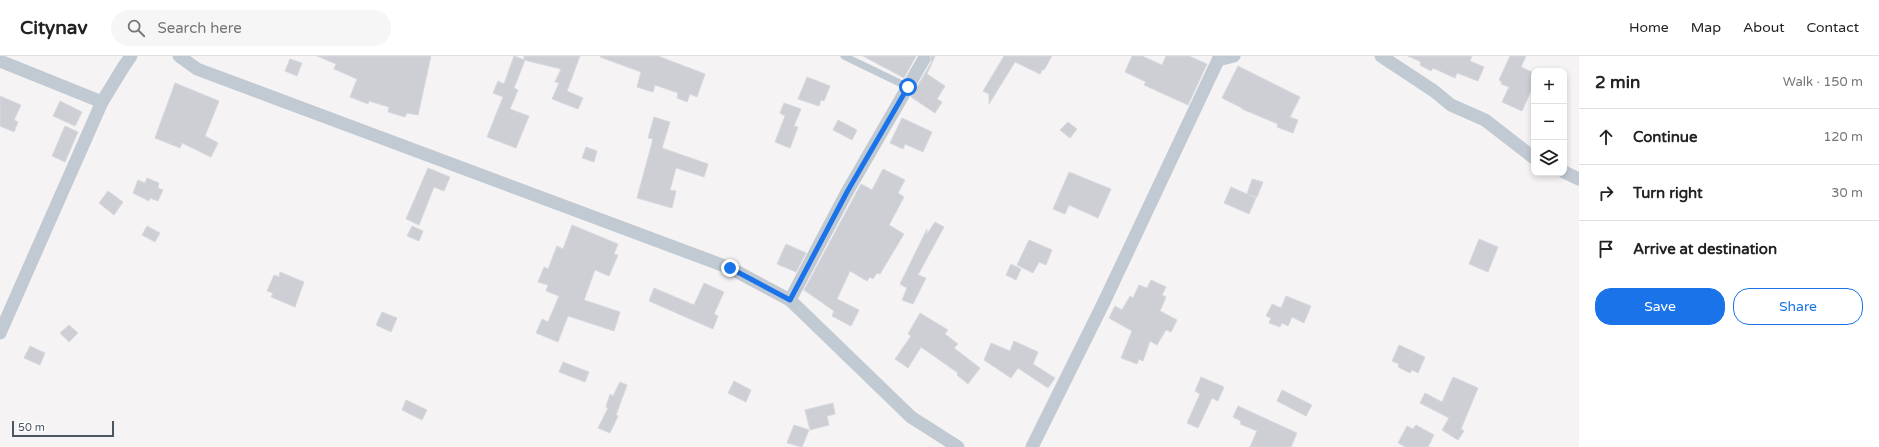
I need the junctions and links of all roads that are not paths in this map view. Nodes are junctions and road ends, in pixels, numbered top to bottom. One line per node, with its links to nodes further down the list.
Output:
1 (131, 56): 10 (street)
2 (179, 56): 14 (street)
3 (844, 56): 9 (lane)
4 (1234, 56): 6 (street)
5 (1381, 56): 11 (street)
6 (1219, 58): 17 (street)
7 (924, 59): 9 (street)
8 (0, 61): 10 (street)
9 (908, 87): 14 (street)
10 (102, 102): 15 (street)
11 (1531, 156)
12 (1567, 173): 13 (street)
13 (1579, 179)
14 (790, 300): 16 (street)
15 (0, 333)
16 (958, 447)
17 (1032, 447)

